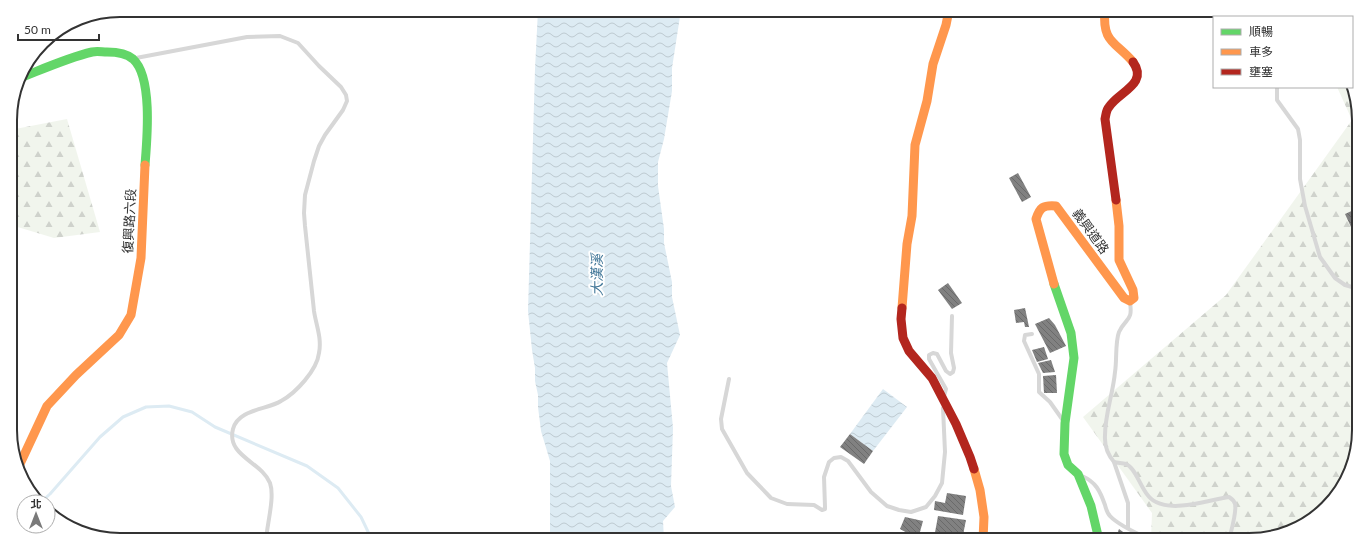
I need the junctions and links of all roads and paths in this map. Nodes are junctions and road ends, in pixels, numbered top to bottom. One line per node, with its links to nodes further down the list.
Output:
1 (948, 17): 11 (street)
2 (1105, 17): 7 (street, 義興道路)
3 (133, 59): 4 (street); 13 (street, 復興路六段); 17 (lane)
4 (28, 75)
5 (1277, 88): 6 (lane)
6 (1352, 287)
7 (1130, 301): 12 (street, 義興道路); 14 (lane)
8 (952, 316): 11 (lane)
9 (1032, 334): 12 (lane)
10 (729, 379): 11 (lane)
11 (943, 398): 18 (street)
12 (1065, 423): 15 (street, 義興道路)
13 (21, 461)
14 (1114, 462): 16 (lane); 21 (lane)
15 (1078, 474): 16 (lane); 19 (street, 義興道路)
16 (1128, 528): 20 (lane)
17 (267, 533)
18 (983, 533)
19 (1097, 533)
20 (1138, 533)
21 (1230, 533)

